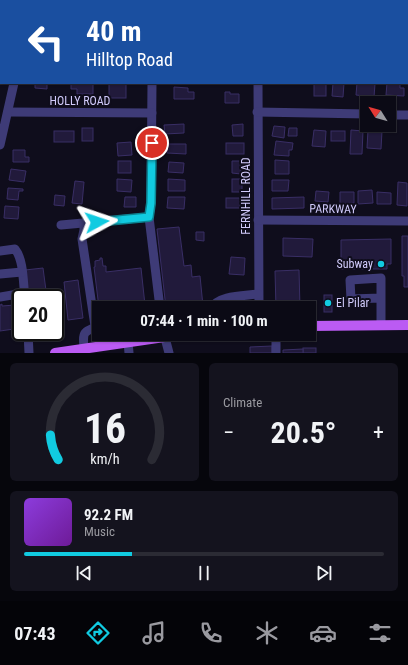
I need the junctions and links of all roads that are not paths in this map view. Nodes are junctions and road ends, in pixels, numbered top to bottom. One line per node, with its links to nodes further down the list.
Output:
1 (14, 84): 4 (street)
2 (152, 84): 6 (street)
3 (258, 84): 5 (street, FERNHILL ROAD)
4 (8, 112): 6 (street, HOLLY ROAD); 10 (street)
5 (257, 112): 7 (street); 12 (street, FERNHILL ROAD)
6 (152, 113): 11 (street)
7 (360, 114)
8 (396, 114): 9 (street)
9 (408, 115)
10 (0, 145)
11 (149, 217): 14 (street); 24 (street)
12 (258, 220): 13 (street, PARKWAY); 20 (street, FERNHILL ROAD)
13 (408, 221)
14 (84, 223): 15 (street); 35 (street)
15 (61, 225)
16 (0, 251): 17 (street)
17 (22, 272): 18 (street); 19 (street)
18 (0, 274)
19 (23, 289)
20 (258, 294): 25 (street); 26 (street, FERNHILL ROAD)
21 (12, 296): 22 (street)
22 (0, 297)
23 (381, 298): 27 (street)
24 (159, 301)
25 (218, 301)
26 (258, 301)
27 (380, 325): 28 (main road); 29 (main road)
28 (408, 325)
29 (316, 326)
30 (28, 341): 36 (street)
31 (133, 341): 34 (main road)
32 (166, 341): 39 (street)
33 (276, 341): 40 (street)
34 (128, 342): 35 (main road); 38 (street)
35 (80, 350): 37 (main road)
36 (29, 353)
37 (55, 353)
38 (129, 353)
39 (169, 353)
40 (276, 353)

